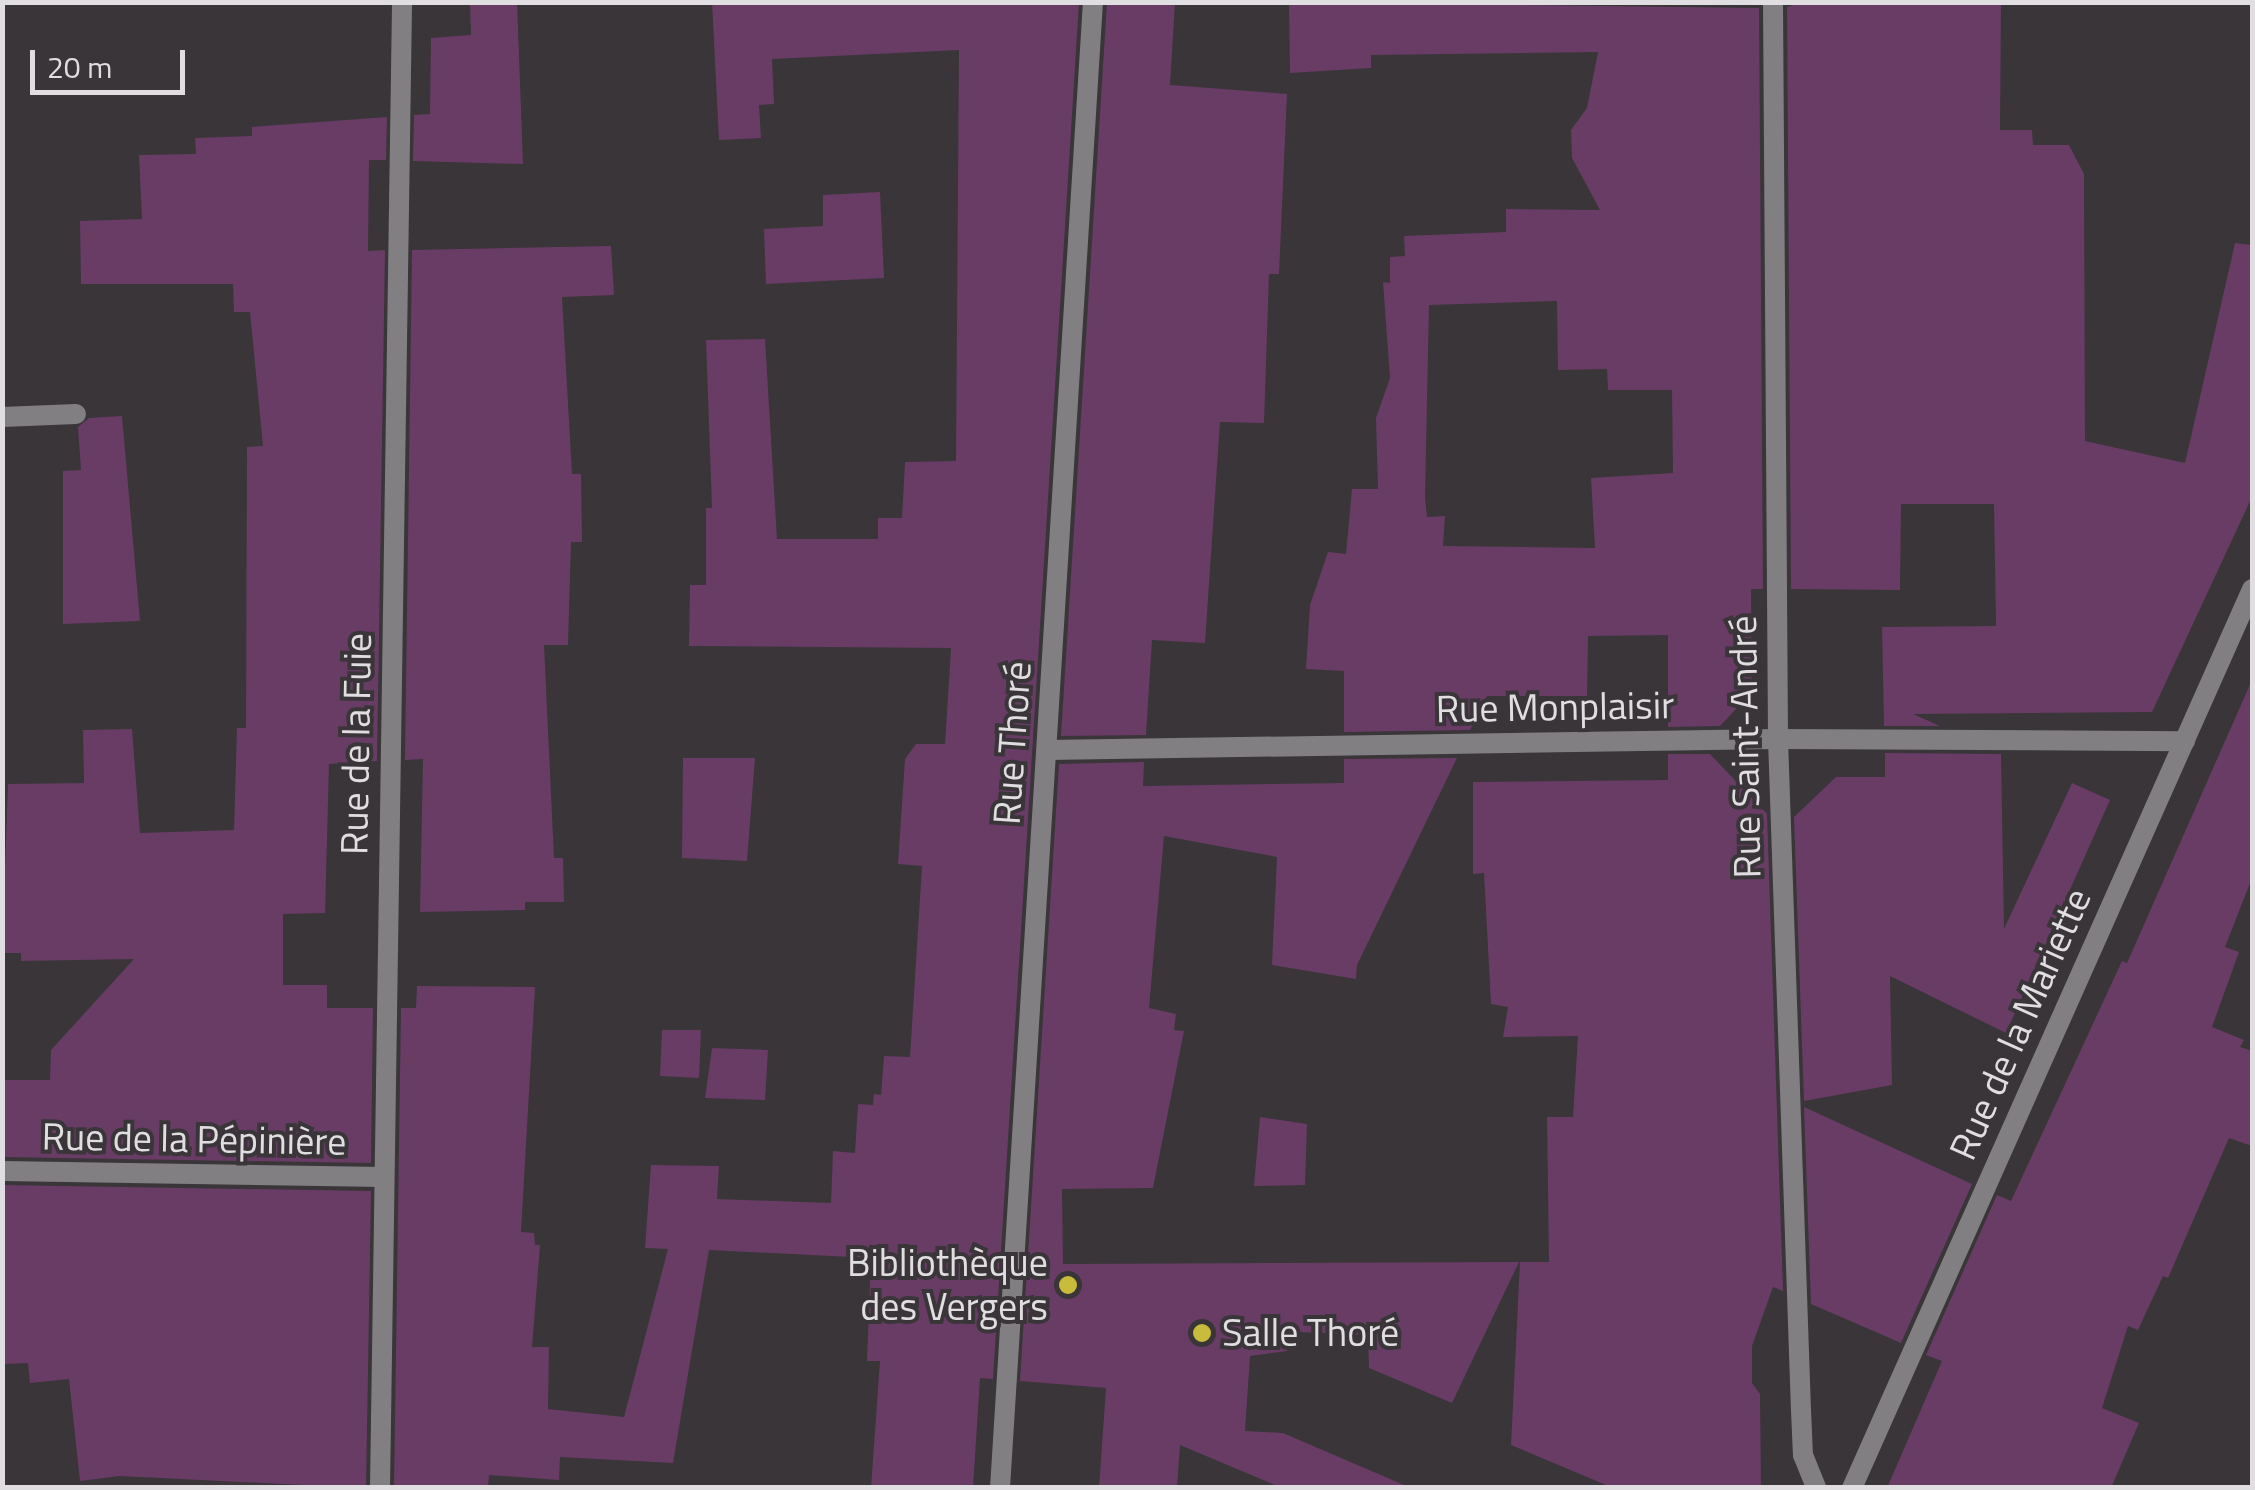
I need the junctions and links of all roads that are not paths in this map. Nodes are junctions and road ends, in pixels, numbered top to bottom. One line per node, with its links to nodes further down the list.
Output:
1 (402, 2): 11 (street, Rue de la Fuie)
2 (1093, 2): 9 (street, Rue Thoré)
3 (1774, 2): 7 (street, Rue Saint-André)
4 (76, 414): 5 (street)
5 (2, 417)
6 (2252, 588): 8 (street, Rue de la Mariette)
7 (1778, 739): 8 (street, Rue Monplaisir); 9 (street, Rue Monplaisir); 14 (street, Rue Saint-André)
8 (2184, 741): 15 (street, Rue de la Mariette)
9 (1046, 750): 13 (street, Rue Thoré)
10 (2, 1172): 11 (street, Rue de la Pépinière)
11 (384, 1177): 12 (street, Rue de la Fuie)
12 (380, 1488)
13 (1000, 1488)
14 (1816, 1488)
15 (1852, 1488)

